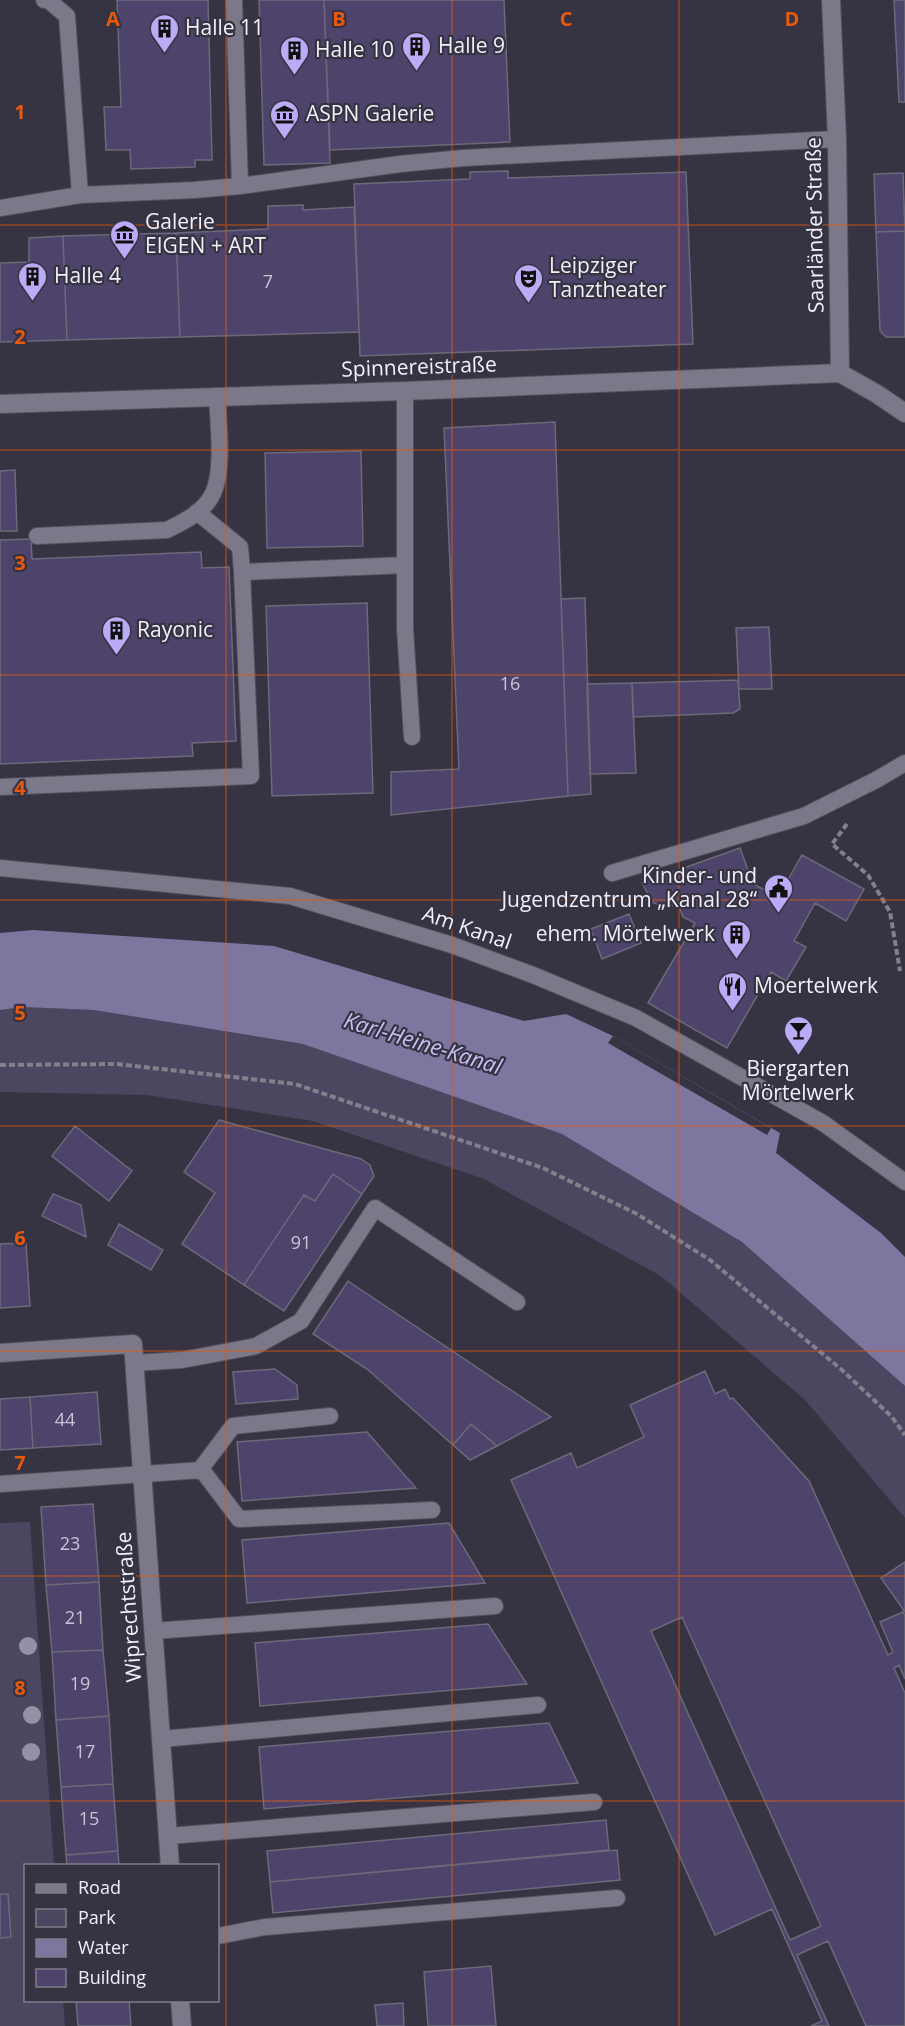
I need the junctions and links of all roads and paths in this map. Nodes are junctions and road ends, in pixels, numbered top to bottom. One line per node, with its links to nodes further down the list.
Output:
1 (44, 0): 6 (lane)
2 (234, 0): 5 (lane)
3 (831, 0): 4 (street, Saarländer Straße)
4 (837, 139): 5 (lane); 8 (street, Saarländer Straße)
5 (240, 186): 6 (lane)
6 (80, 195): 7 (lane)
7 (0, 208)
8 (840, 373): 9 (street, Spinnereistraße); 12 (street)
9 (405, 391): 10 (street, Spinnereistraße); 15 (lane)
10 (217, 396): 11 (street, Spinnereistraße); 13 (lane)
11 (0, 404)
12 (905, 413)
13 (198, 512): 14 (lane); 16 (lane)
14 (37, 536)
15 (405, 565): 16 (lane); 17 (lane)
16 (242, 572): 19 (lane)
17 (412, 737)
18 (905, 763): 22 (lane)
19 (0, 787)
20 (832, 844): 23 (path)
21 (0, 868): 25 (lane, Am Kanal)
22 (612, 873)
23 (900, 971)
24 (0, 1065): 30 (path)
25 (905, 1182)
26 (517, 1302): 28 (lane)
27 (0, 1353): 28 (street, Wiprechtstraße)
28 (134, 1363): 32 (street, Wiprechtstraße)
29 (330, 1416): 31 (lane)
30 (905, 1435)
31 (199, 1471): 32 (lane); 34 (lane)
32 (142, 1475): 33 (lane); 36 (street, Wiprechtstraße)
33 (0, 1484)
34 (432, 1510)
35 (495, 1606): 36 (lane)
36 (153, 1631): 38 (street, Wiprechtstraße)
37 (538, 1705): 38 (lane)
38 (162, 1739): 40 (street, Wiprechtstraße)
39 (594, 1802): 40 (lane)
40 (168, 1836): 41 (street, Wiprechtstraße)
41 (170, 1864)
42 (617, 1898): 43 (lane)
43 (219, 1936)
44 (180, 2002): 45 (street)
45 (182, 2026)

